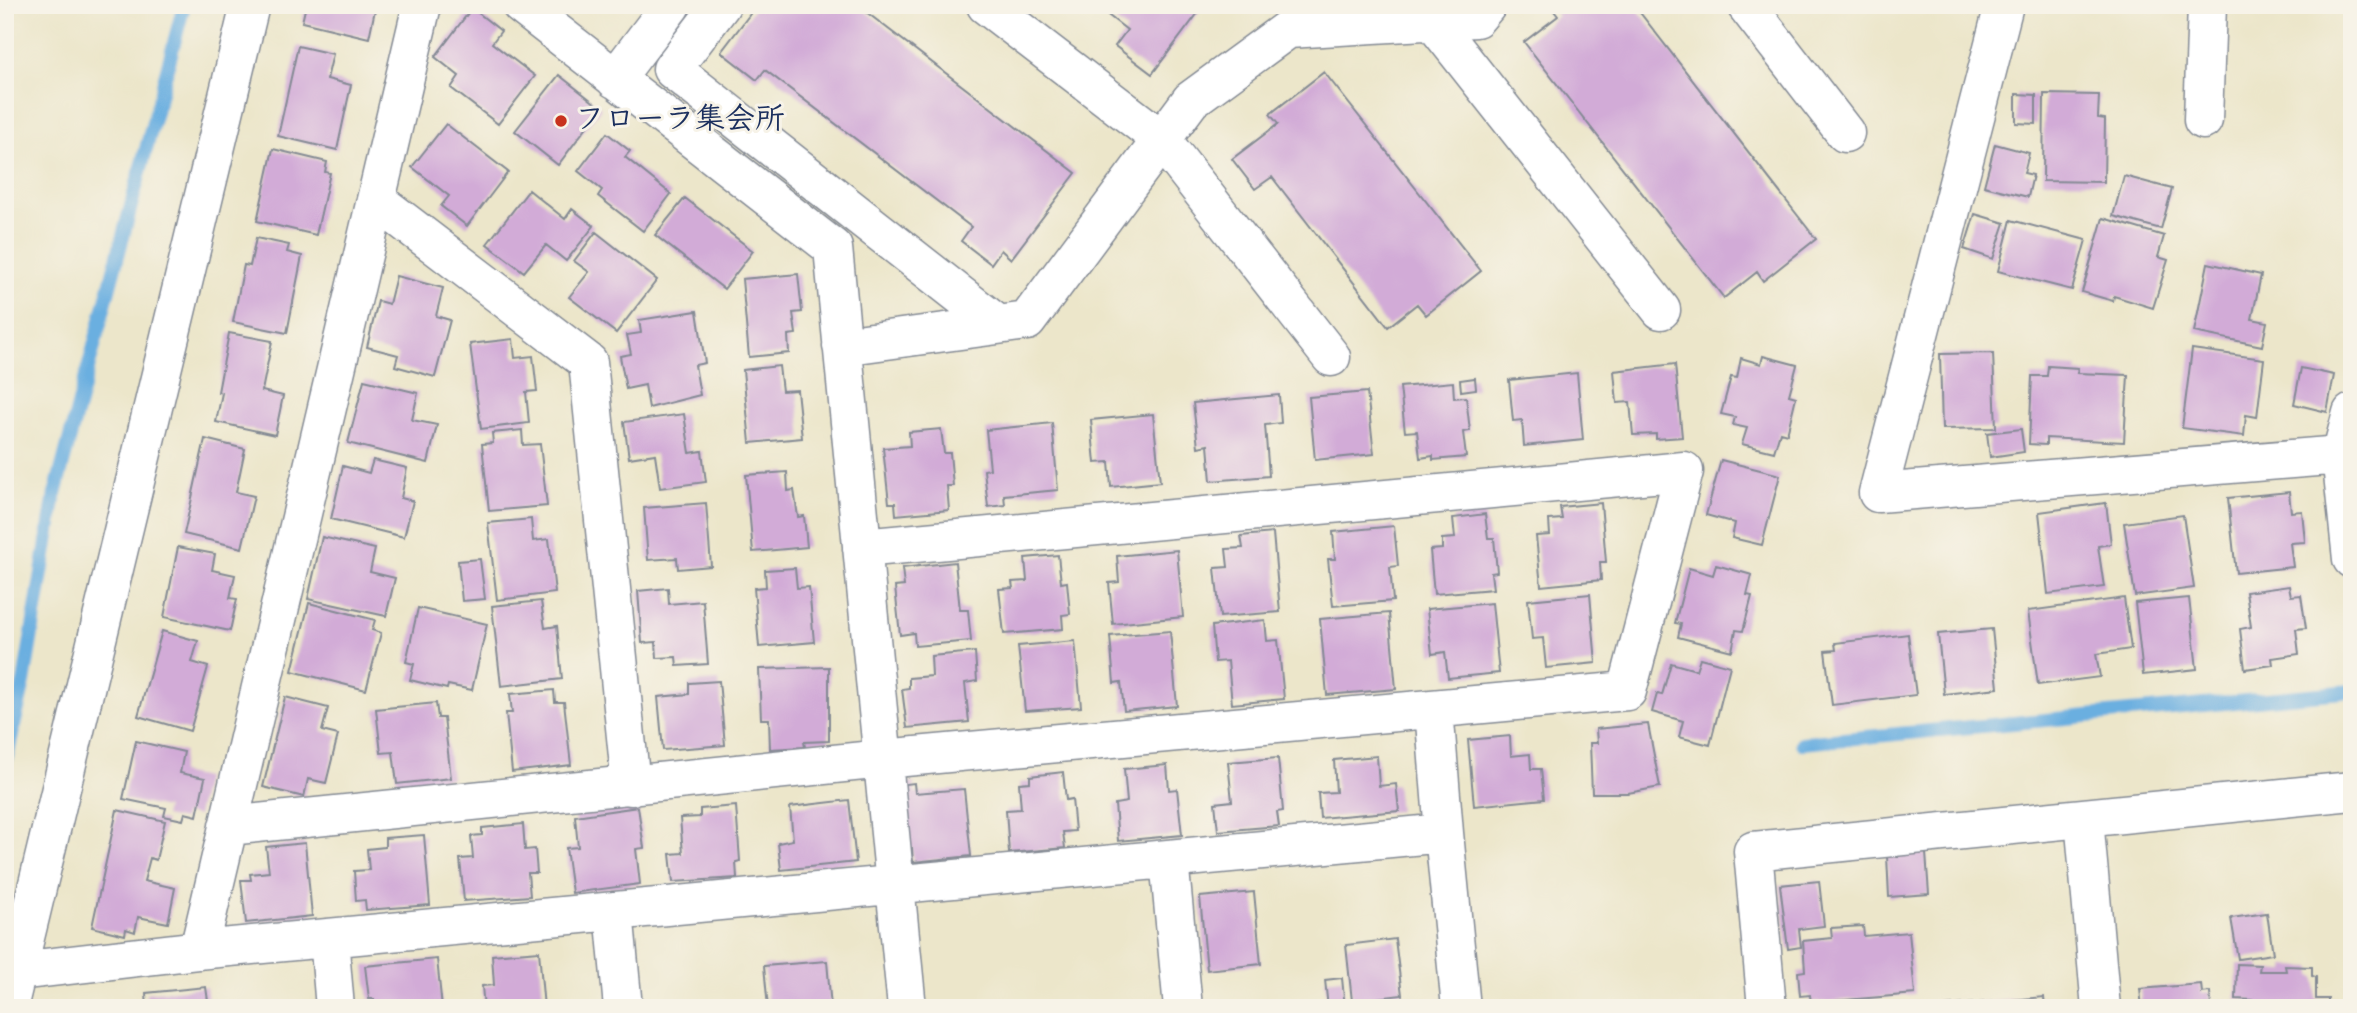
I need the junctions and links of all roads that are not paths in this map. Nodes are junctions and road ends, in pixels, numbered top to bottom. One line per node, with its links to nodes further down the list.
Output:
1 (250, 5): 37 (street)
2 (422, 5): 16 (street)
3 (521, 5): 12 (street)
4 (671, 5): 12 (street)
5 (721, 5): 18 (street)
6 (986, 5): 15 (street)
7 (1487, 5): 11 (street)
8 (1746, 5): 14 (street)
9 (2004, 5): 22 (street)
10 (2207, 5): 13 (street)
11 (1418, 16): 15 (street); 17 (street)
12 (615, 79): 19 (street)
13 (2203, 120)
14 (1845, 133)
15 (1161, 139): 18 (street); 20 (street)
16 (376, 200): 27 (street); 30 (street)
17 (1661, 310)
18 (997, 324): 19 (street)
19 (842, 346): 23 (street)
20 (1331, 357)
21 (2352, 413): 22 (street)
22 (2341, 455): 24 (street)
23 (862, 548): 25 (street); 26 (street)
24 (2352, 559)
25 (1434, 709): 26 (street); 31 (street)
26 (883, 760): 27 (street); 33 (street)
27 (631, 786): 30 (street)
28 (2352, 791): 29 (street)
29 (2084, 819): 44 (street); 45 (street)
30 (228, 827): 36 (street)
31 (1444, 833): 32 (street); 43 (street)
32 (1169, 859): 33 (street); 42 (street)
33 (895, 885): 34 (street); 41 (street)
34 (614, 911): 35 (street); 40 (street)
35 (329, 938): 36 (street); 39 (street)
36 (199, 950): 37 (street)
37 (18, 971): 38 (street)
38 (8, 1008)
39 (335, 1008)
40 (623, 1008)
41 (907, 1008)
42 (1183, 1008)
43 (1461, 1008)
44 (1767, 1008)
45 (2101, 1008)

